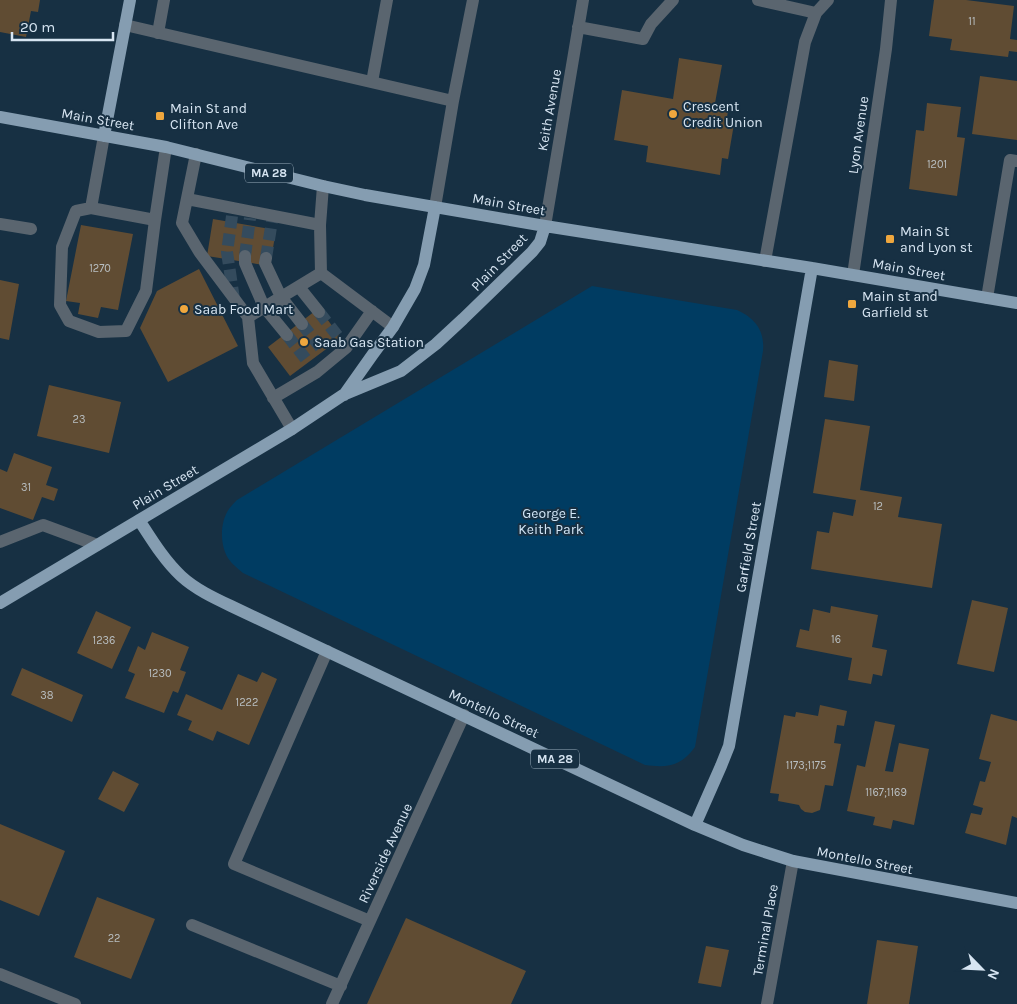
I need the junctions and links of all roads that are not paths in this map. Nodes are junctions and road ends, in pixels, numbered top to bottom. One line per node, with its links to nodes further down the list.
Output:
1 (130, 0): 11 (main road)
2 (164, 0): 13 (street)
3 (386, 0): 14 (street)
4 (473, 0): 15 (street)
5 (583, 0): 12 (street, Keith Avenue)
6 (673, 0): 12 (street)
7 (758, 0): 10 (street)
8 (828, 0): 10 (street)
9 (888, 1): 35 (street, Lyon Avenue)
10 (816, 13): 32 (street)
11 (125, 25): 13 (street); 17 (main road)
12 (578, 27): 28 (street, Keith Avenue)
13 (158, 33): 14 (street)
14 (372, 82): 15 (street)
15 (453, 102): 23 (street)
16 (0, 117): 17 (main road, Main Street / MA 28)
17 (104, 136): 18 (main road, Main Street / MA 28); 24 (street)
18 (166, 147): 19 (main road, Main Street / MA 28); 25 (street)
19 (196, 154): 21 (main road, Main Street / MA 28); 22 (street)
20 (1017, 161): 38 (street)
21 (323, 186): 23 (main road, Main Street / MA 28); 27 (street)
22 (187, 199): 27 (street); 43 (street)
23 (435, 207): 28 (main road, Main Street / MA 28); 45 (main road, Plain Street)
24 (91, 208): 25 (street); 25 (street)
25 (155, 220)
26 (0, 224): 29 (street)
27 (320, 225): 34 (street)
28 (545, 226): 32 (main road, Main Street); 47 (main road, Plain Street)
29 (31, 229)
30 (245, 256): 40 (street)
31 (266, 258): 37 (street)
32 (765, 261): 33 (main road, Main Street)
33 (812, 268): 35 (main road, Main Street); 56 (main road, Garfield Street)
34 (321, 273): 36 (street); 41 (street)
35 (853, 275): 38 (main road, Main Street)
36 (299, 286): 37 (street); 42 (street)
37 (281, 297): 40 (street); 44 (street)
38 (987, 298): 39 (main road, Main Street)
39 (1017, 303)
40 (264, 307): 43 (street); 46 (street)
41 (372, 311): 45 (street); 48 (street)
42 (319, 312)
43 (248, 317): 48 (street)
44 (302, 324)
45 (393, 327): 47 (main road, Plain Street)
46 (287, 335)
47 (344, 395): 49 (main road, Plain Street)
48 (273, 398): 49 (street)
49 (292, 429): 50 (main road, Plain Street)
50 (139, 520): 52 (main road, Plain Street); 54 (main road, Montello Street / MA 28)
51 (0, 542): 52 (street)
52 (97, 545): 53 (main road, Plain Street)
53 (0, 603)
54 (328, 651): 55 (main road, Montello Street / MA 28); 59 (street)
55 (464, 715): 56 (main road, Montello Street / MA 28); 59 (street, Riverside Avenue)
56 (695, 825): 57 (main road, Montello Street / MA 28)
57 (793, 861): 58 (main road, Montello Street / MA 28); 65 (street, Terminal Place)
58 (1017, 903)
59 (370, 921): 62 (street, Riverside Avenue)
60 (192, 925): 62 (street)
61 (0, 974): 63 (street)
62 (341, 986): 64 (street, Riverside Avenue)
63 (75, 1004)
64 (332, 1004)
65 (767, 1004)

